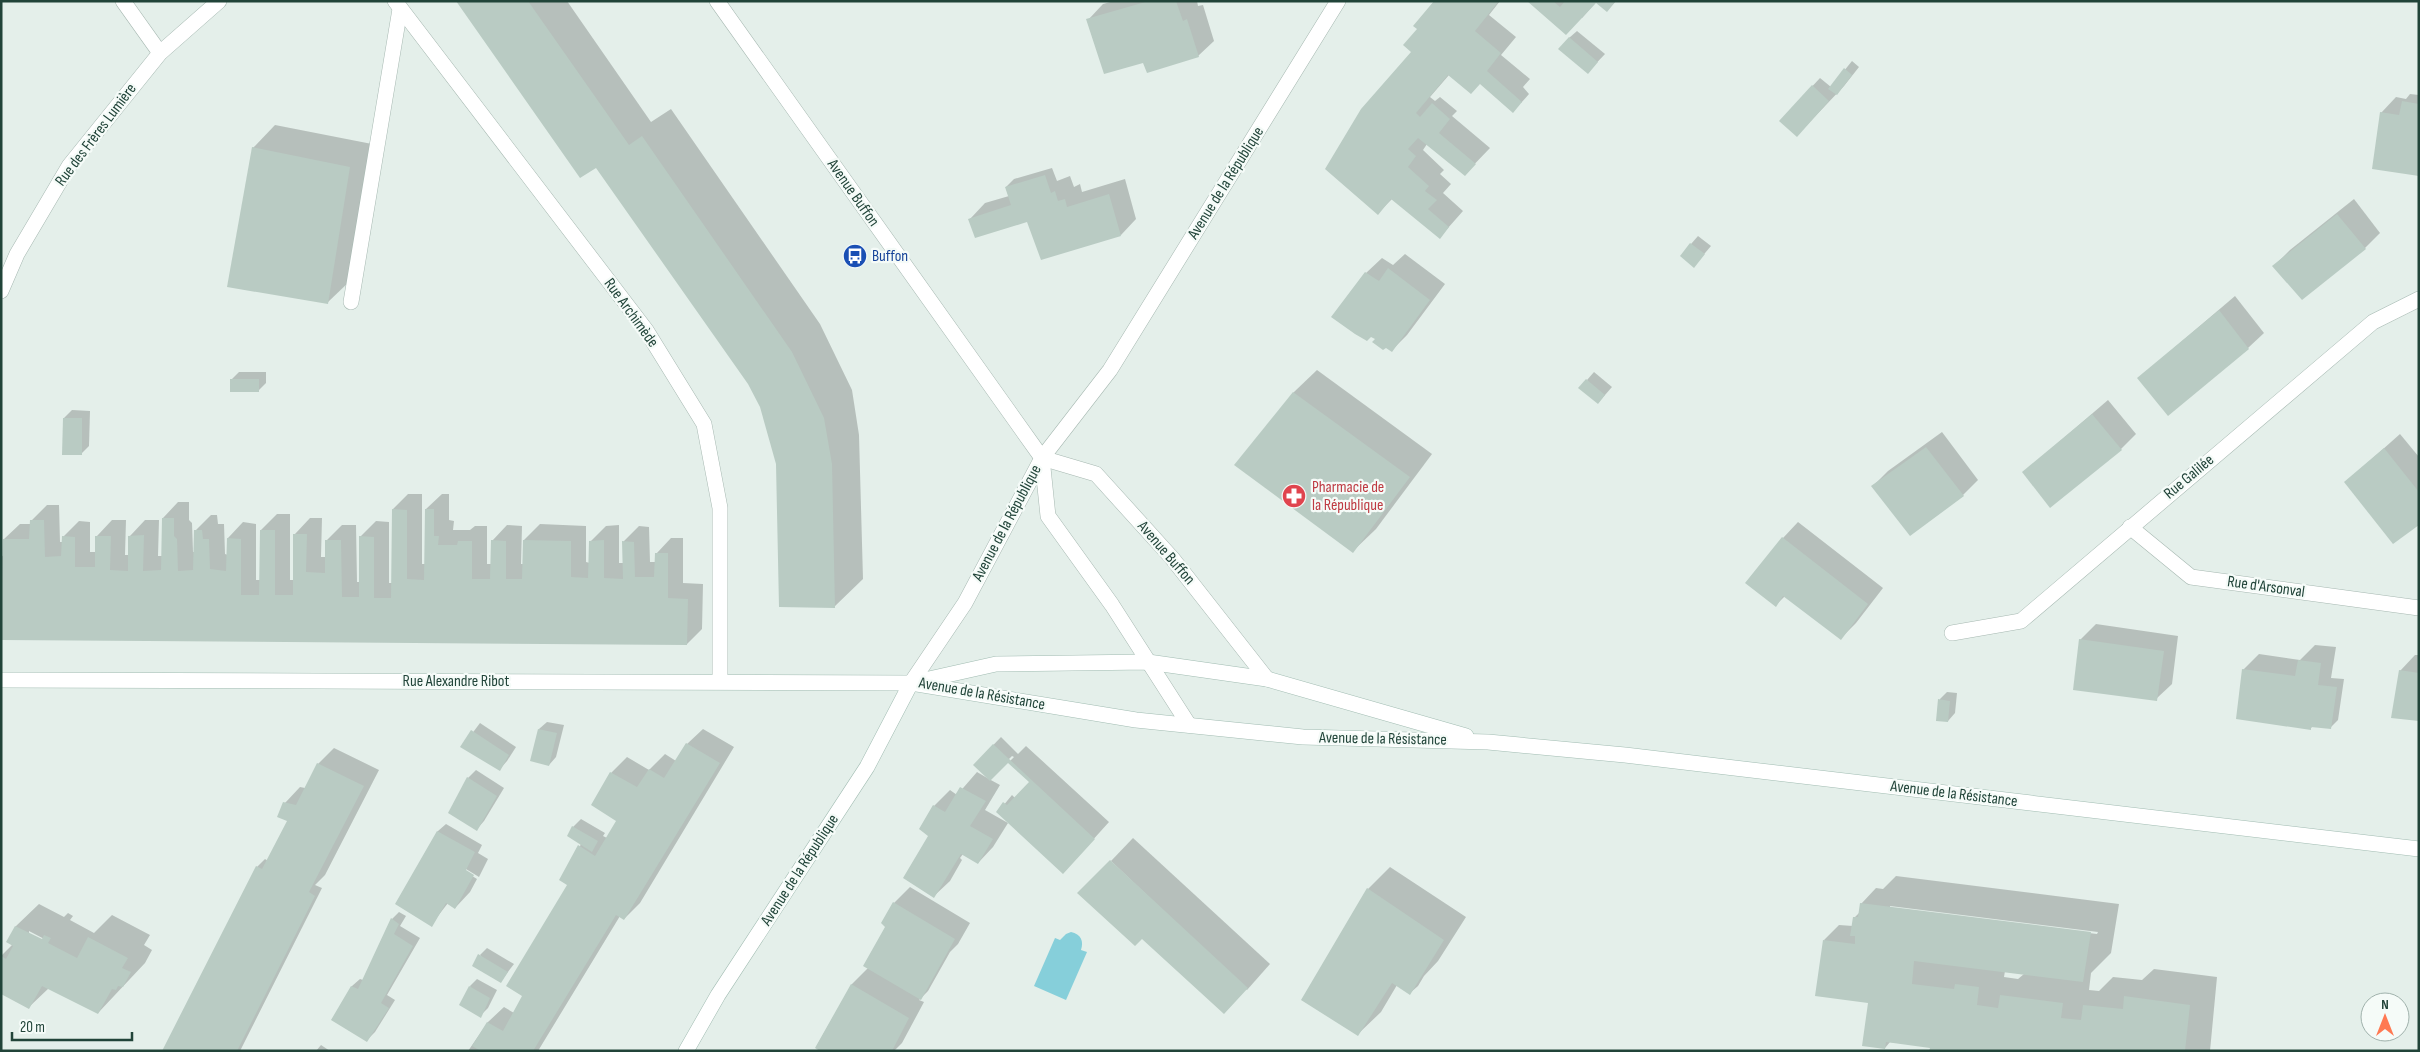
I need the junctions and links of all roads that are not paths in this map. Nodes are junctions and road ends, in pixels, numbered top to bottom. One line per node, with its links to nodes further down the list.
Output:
1 (123, 1): 6 (street)
2 (219, 1): 6 (street, Rue des Frères Lumière)
3 (717, 1): 10 (street, Avenue Buffon)
4 (1338, 1): 10 (street, Avenue de la République)
5 (397, 5): 9 (street); 17 (street, Rue Archimède)
6 (160, 53): 7 (street, Rue des Frères Lumière)
7 (1, 291)
8 (2419, 298): 11 (street, Rue Galilée)
9 (351, 302)
10 (1042, 458): 14 (street, Avenue Buffon); 15 (street, Avenue Buffon); 18 (street, Avenue de la République)
11 (2130, 527): 12 (street, Rue d'Arsonval); 13 (street, Rue Galilée)
12 (2419, 608)
13 (1952, 633)
14 (1148, 662): 15 (street, Avenue de la Résistance); 18 (street, Avenue de la Résistance); 19 (street, Avenue Buffon)
15 (1267, 679): 20 (street, Avenue de la Résistance)
16 (1, 680): 17 (street, Rue Alexandre Ribot)
17 (720, 681): 18 (street, Rue Alexandre Ribot)
18 (911, 683): 19 (street, Avenue de la Résistance); 22 (street, Avenue de la République)
19 (1189, 725): 20 (street, Avenue de la Résistance)
20 (1488, 742): 21 (street, Avenue de la Résistance)
21 (2419, 849)
22 (686, 1051)

